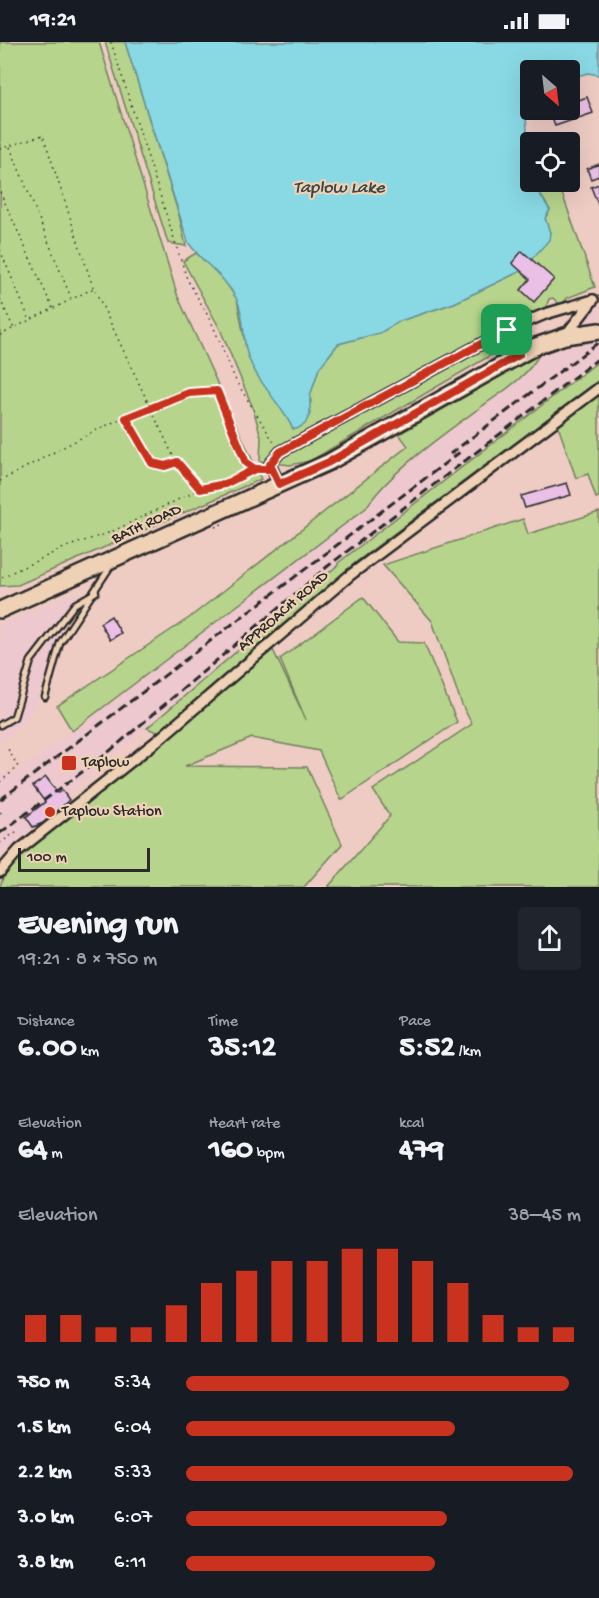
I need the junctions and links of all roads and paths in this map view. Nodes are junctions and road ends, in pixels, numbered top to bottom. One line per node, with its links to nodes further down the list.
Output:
1 (111, 42): 21 (path)
2 (9, 146): 3 (path); 6 (path); 9 (path)
3 (0, 149)
4 (0, 192): 10 (path)
5 (0, 250): 11 (path)
6 (94, 288): 9 (path); 19 (path)
7 (596, 298): 13 (street); 16 (street)
8 (0, 299): 12 (path)
9 (72, 300): 10 (path)
10 (53, 309): 11 (path)
11 (30, 322): 12 (path)
12 (14, 329): 15 (path)
13 (507, 330): 17 (street); 21 (street)
14 (599, 331): 16 (main road, BATH ROAD)
15 (0, 334)
16 (565, 336): 17 (main road, BATH ROAD)
17 (519, 355): 26 (main road, BATH ROAD)
18 (599, 388): 40 (street, APPROACH ROAD)
19 (150, 408): 20 (path); 22 (path); 23 (path)
20 (126, 418): 22 (path); 25 (path)
21 (280, 452): 24 (street)
22 (177, 462): 27 (path)
23 (255, 469): 24 (path); 27 (path)
24 (272, 469): 26 (street)
25 (0, 481)
26 (279, 484): 28 (main road, BATH ROAD)
27 (200, 489): 29 (path)
28 (115, 560): 30 (lane); 31 (main road, BATH ROAD)
29 (2, 577)
30 (96, 592): 32 (lane); 33 (lane)
31 (0, 610)
32 (45, 697)
33 (0, 725)
34 (8, 749): 35 (path)
35 (0, 782)
36 (5, 810): 37 (path)
37 (0, 813)
38 (19, 830): 39 (path)
39 (0, 841)
40 (0, 872)

